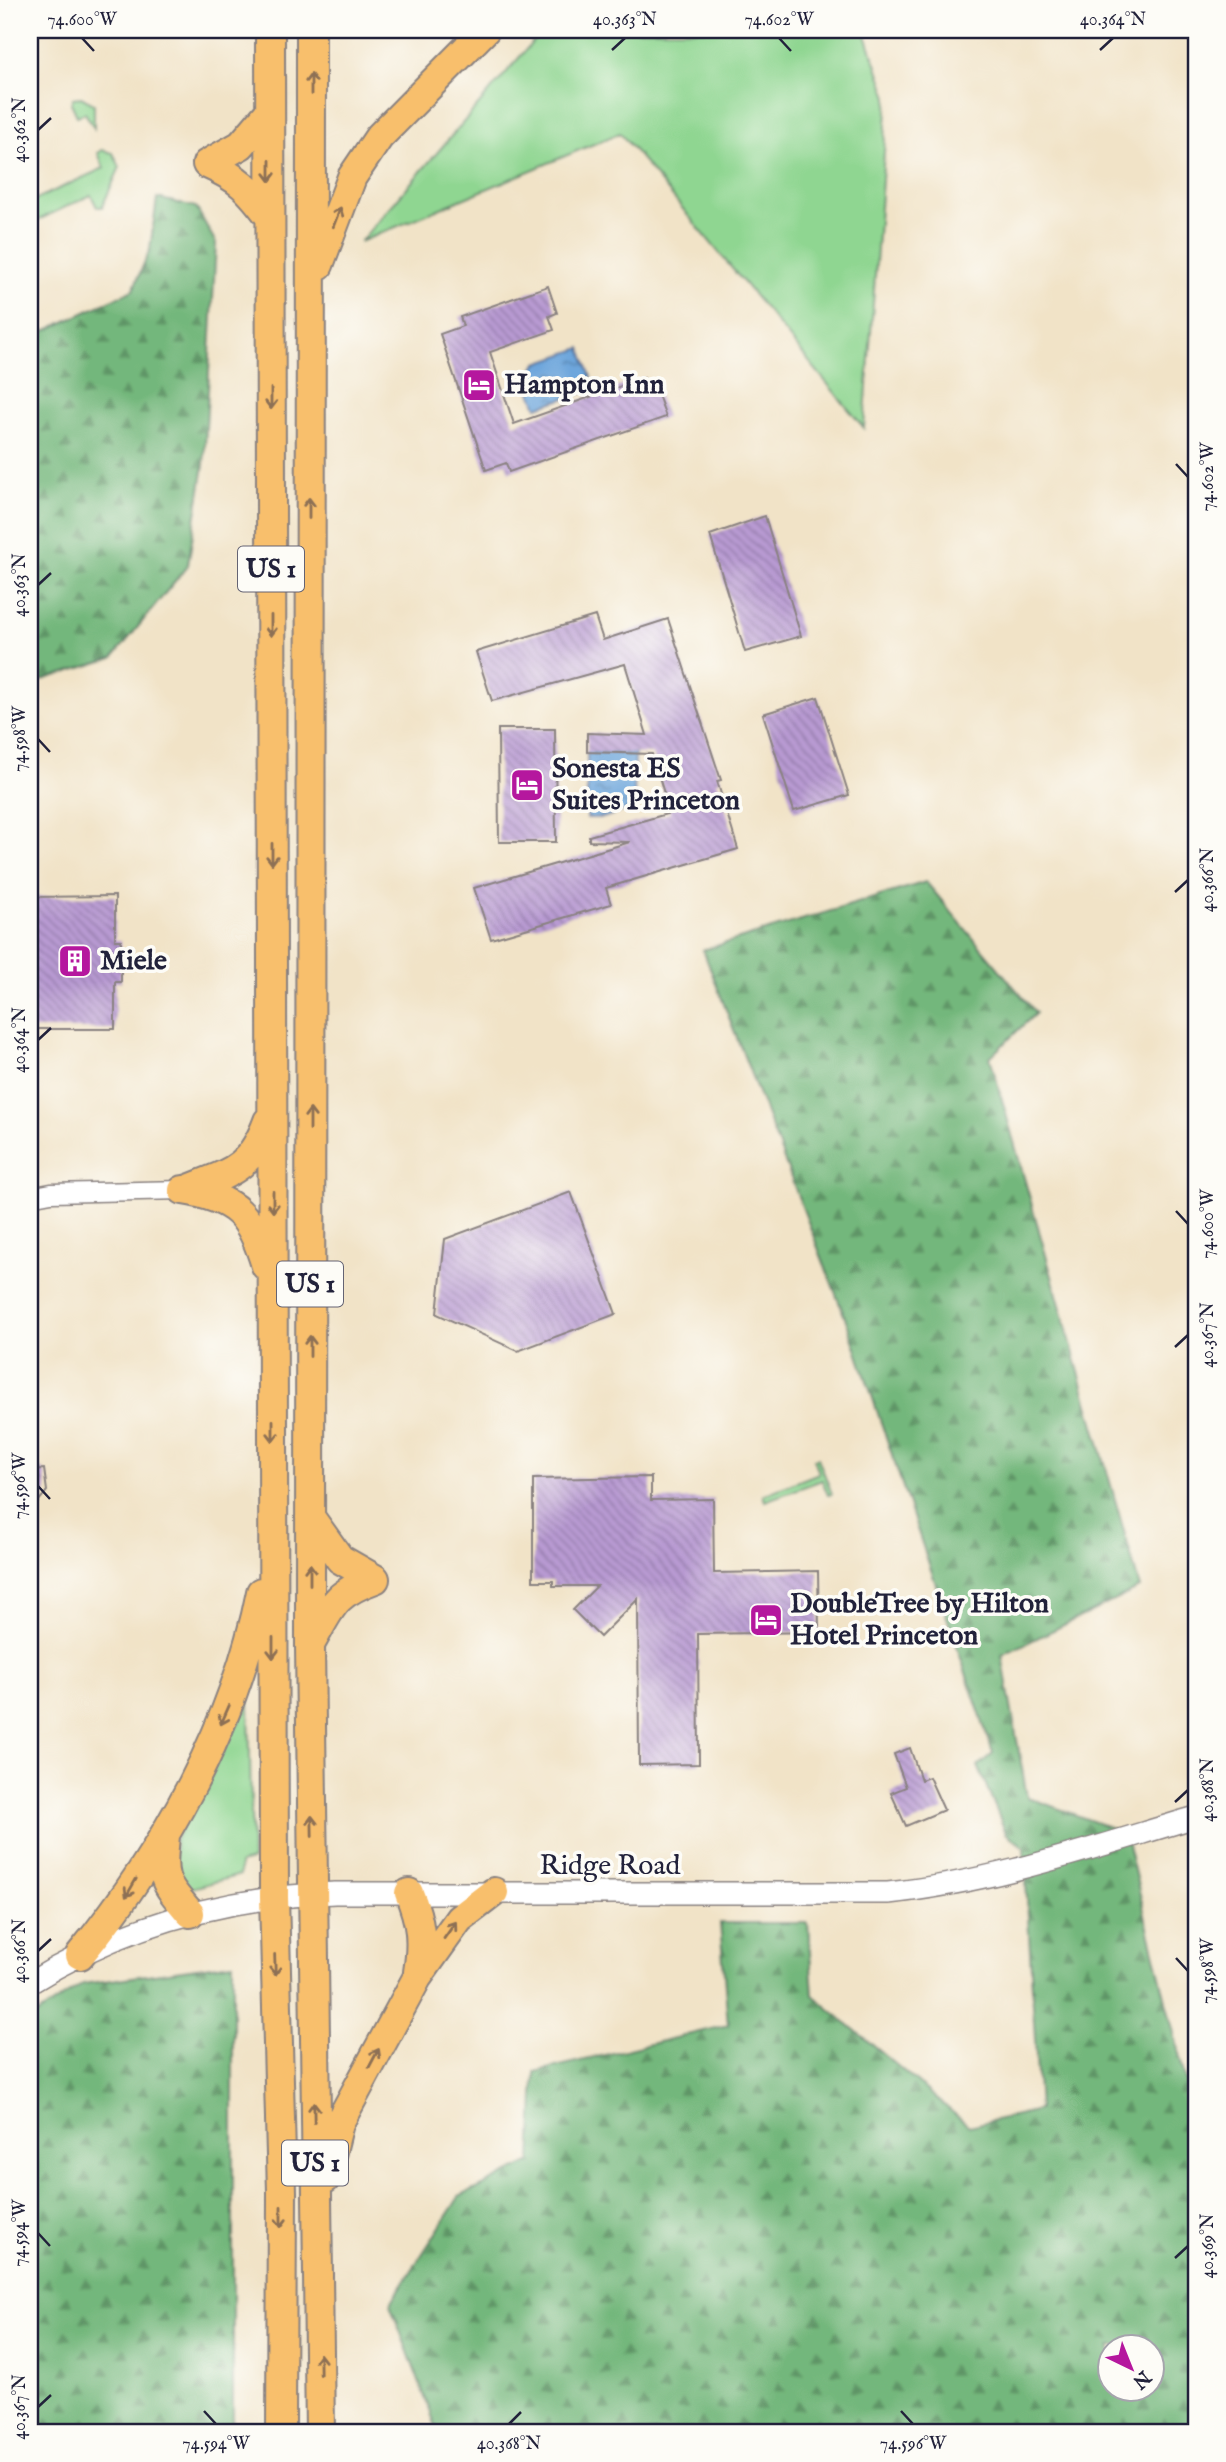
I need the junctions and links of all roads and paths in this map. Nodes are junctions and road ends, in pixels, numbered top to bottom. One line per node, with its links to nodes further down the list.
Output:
1 (270, 30): 4 (highway, US 1)
2 (311, 30): 6 (highway, US 1, one-way to 2)
3 (485, 30): 6 (highway, one-way to 3)
4 (270, 111): 5 (highway, US 1, one-way to 5); 5 (highway)
5 (270, 217): 7 (highway, US 1, one-way to 7)
6 (313, 281): 11 (highway, US 1, one-way to 6)
7 (272, 1109): 8 (highway); 10 (highway, US 1, one-way to 10)
8 (183, 1190): 9 (street); 10 (highway)
9 (30, 1197)
10 (273, 1289): 12 (highway, US 1, one-way to 12)
11 (310, 1516): 13 (highway, US 1, one-way to 11); 13 (highway)
12 (273, 1531): 15 (highway, one-way to 15); 19 (highway, US 1, one-way to 19)
13 (310, 1645): 18 (highway, US 1, one-way to 13)
14 (1196, 1817): 16 (street, Ridge Road)
15 (165, 1829): 20 (highway); 21 (highway, one-way to 21)
16 (494, 1892): 17 (street, Ridge Road); 22 (highway, one-way to 16)
17 (409, 1893): 18 (street, Ridge Road); 22 (highway)
18 (311, 1894): 19 (street, Ridge Road); 24 (highway, US 1, one-way to 18)
19 (274, 1897): 20 (street, Ridge Road); 25 (highway, US 1, one-way to 25)
20 (190, 1913): 21 (street, Ridge Road)
21 (80, 1955): 23 (street, Ridge Road)
22 (417, 1978): 24 (highway, one-way to 22)
23 (30, 1983)
24 (316, 2212): 26 (highway, US 1, one-way to 24)
25 (281, 2432)
26 (320, 2432)

